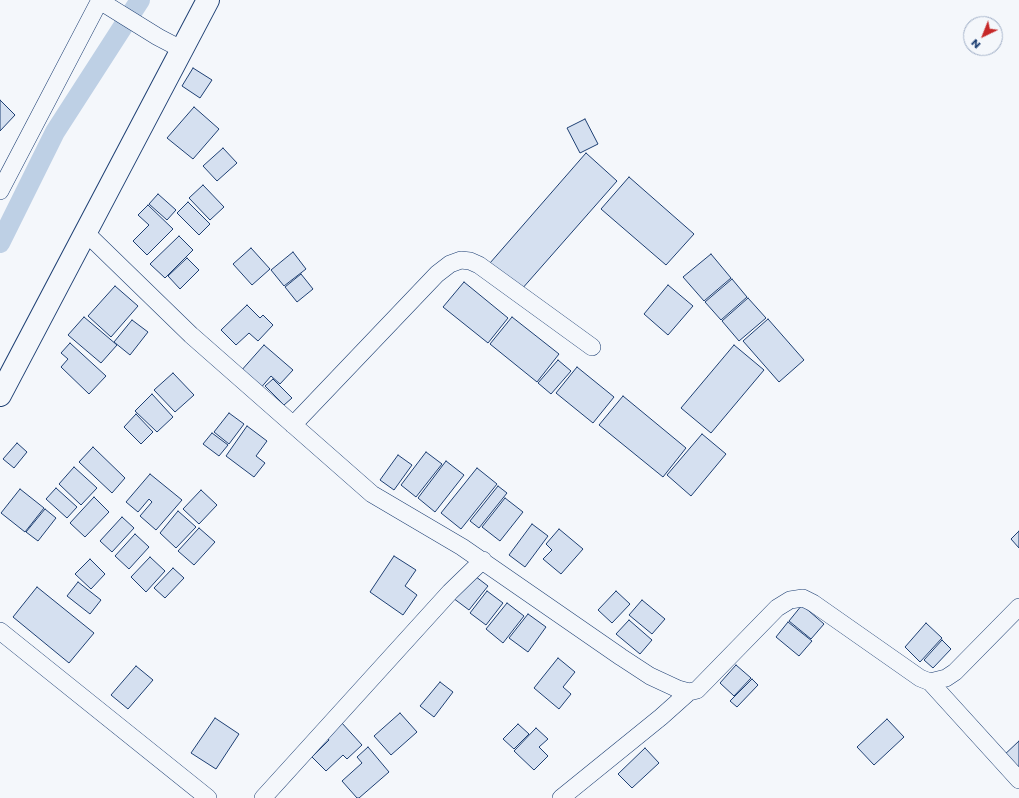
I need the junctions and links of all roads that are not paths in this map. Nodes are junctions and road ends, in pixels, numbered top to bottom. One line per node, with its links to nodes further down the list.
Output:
1 (208, 0): 3 (main road)
2 (103, 3): 3 (street); 4 (street)
3 (181, 50): 5 (main road)
4 (0, 191)
5 (85, 232): 7 (main road); 8 (street)
6 (592, 347): 8 (street)
7 (0, 395)
8 (293, 425): 9 (street)
9 (483, 560): 13 (street); 16 (street)
10 (1019, 607): 12 (street)
11 (0, 631): 15 (street)
12 (930, 682): 13 (street); 14 (street)
13 (689, 692): 17 (street)
14 (1019, 780)
15 (208, 798)
16 (263, 798)
17 (561, 798)

